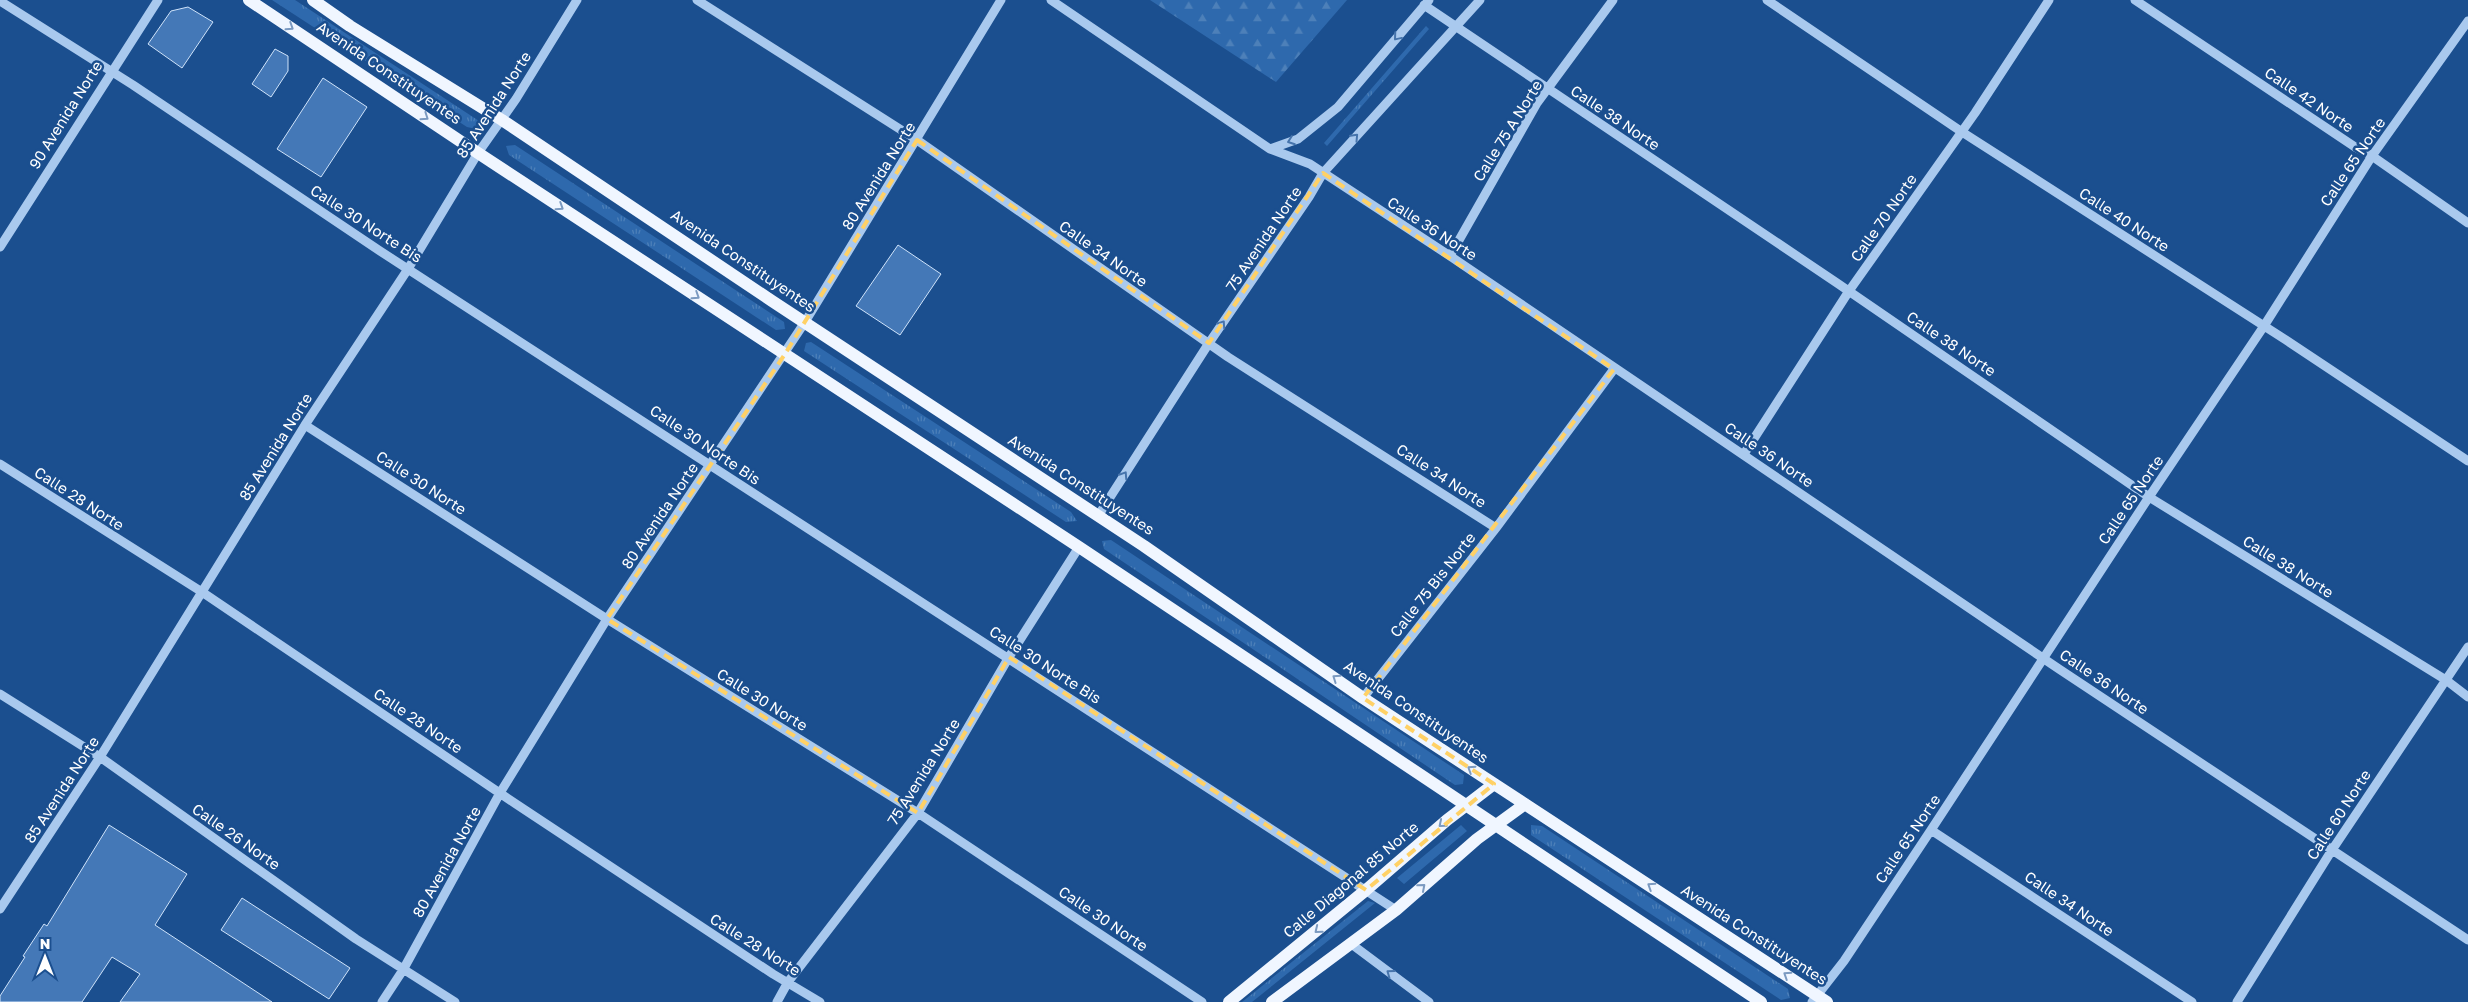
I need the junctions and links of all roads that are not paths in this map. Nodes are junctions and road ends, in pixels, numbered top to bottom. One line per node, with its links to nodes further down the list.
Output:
1 (158, 0): 17 (street, 90 Avenida Norte)
2 (249, 0): 23 (main road, Avenida Constituyentes, one-way to 23)
3 (313, 0): 19 (main road, Avenida Constituyentes)
4 (577, 0): 19 (street, 85 Avenida Norte)
5 (697, 0): 21 (street, Calle 34 Norte)
6 (1001, 0): 21 (street, 80 Avenida Norte)
7 (1051, 0): 22 (street, Calle 36 Norte)
8 (1480, 0): 16 (street, 75 Avenida Norte)
9 (1613, 0): 18 (street, Calle 75 A Norte)
10 (1767, 0): 20 (street, Calle 40 Norte)
11 (2049, 0): 20 (street, Calle 70 Norte)
12 (2135, 0): 24 (street, Calle 42 Norte)
13 (0, 1): 17 (street, Calle 30 Norte Bis)
14 (1427, 2): 16 (street, Calle 38 Norte); 22 (street, one-way to 22)
15 (2468, 22): 24 (street, Calle 65 Norte)
16 (1456, 28): 18 (street, Calle 38 Norte); 25 (street, 75 Avenida Norte, one-way to 16)
17 (110, 71): 27 (street, 90 Avenida Norte); 30 (street, Calle 30 Norte Bis)
18 (1549, 89): 29 (street, Calle 75 A Norte); 31 (street, Calle 38 Norte)
19 (502, 120): 23 (street, 85 Avenida Norte); 32 (main road, Avenida Constituyentes)
20 (1962, 132): 31 (street, Calle 70 Norte); 33 (street, Calle 40 Norte)
21 (917, 140): 32 (street, 80 Avenida Norte); 34 (street, Calle 34 Norte)
22 (1270, 149): 25 (street, Calle 36 Norte)
23 (478, 153): 30 (street, 85 Avenida Norte); 35 (main road, Avenida Constituyentes, one-way to 35)
24 (2372, 156): 26 (street, Calle 42 Norte); 33 (street, Calle 65 Norte)
25 (1323, 174): 29 (street, Calle 36 Norte); 34 (street, 75 Avenida Norte, one-way to 25)
26 (2468, 223)
27 (3, 236): 28 (street, 90 Avenida Norte)
28 (0, 247)
29 (1450, 256): 36 (street, Calle 36 Norte)
30 (408, 268): 37 (street, 85 Avenida Norte); 41 (street, Calle 30 Norte Bis)
31 (1849, 291): 38 (street, Calle 70 Norte); 42 (street, Calle 38 Norte)
32 (805, 322): 35 (street, 80 Avenida Norte); 43 (main road, Avenida Constituyentes)
33 (2264, 326): 39 (street, Calle 40 Norte); 42 (street, Calle 65 Norte)
34 (1209, 343): 43 (street, 75 Avenida Norte, one-way to 34); 44 (street, Calle 34 Norte)
35 (785, 354): 41 (street, 80 Avenida Norte); 45 (main road, Avenida Constituyentes)
36 (1614, 368): 38 (street, Calle 36 Norte); 44 (street, Calle 75 Bis Norte)
37 (305, 425): 46 (street, 85 Avenida Norte); 47 (street, Calle 30 Norte)
38 (1744, 454): 50 (street, Calle 36 Norte)
39 (2468, 460)
40 (0, 464): 46 (street, Calle 28 Norte)
41 (710, 465): 47 (street, 80 Avenida Norte); 49 (street, Calle 30 Norte Bis)
42 (2149, 497): 50 (street, Calle 65 Norte); 51 (street, Calle 38 Norte)
43 (1098, 516): 54 (main road, Avenida Constituyentes, one-way to 43)
44 (1496, 528): 54 (street, Calle 75 Bis Norte)
45 (1079, 547): 49 (street, 75 Avenida Norte); 59 (main road, Avenida Constituyentes)
46 (202, 592): 55 (street, 85 Avenida Norte); 57 (street, Calle 28 Norte)
47 (607, 619): 57 (street, 80 Avenida Norte); 60 (street, Calle 30 Norte)
48 (2468, 646): 51 (street, Calle 60 Norte)
49 (1008, 657): 60 (street, 75 Avenida Norte); 64 (street, Calle 30 Norte Bis)
50 (2043, 658): 62 (street, Calle 65 Norte); 63 (street, Calle 36 Norte)
51 (2446, 680): 53 (street, Calle 38 Norte); 63 (street, Calle 60 Norte)
52 (0, 694): 55 (street, Calle 26 Norte)
53 (2468, 697)
54 (1363, 698): 56 (main road, Avenida Constituyentes, one-way to 54)
55 (100, 758): 65 (street, 85 Avenida Norte); 69 (street, Calle 26 Norte)
56 (1494, 784): 58 (main road, Avenida Constituyentes); 59 (main road, Calle Diagonal 85 Norte)
57 (500, 793): 69 (street, 80 Avenida Norte); 70 (street, Calle 28 Norte)
58 (1526, 804): 61 (main road); 71 (main road, Avenida Constituyentes, one-way to 58)
59 (1467, 805): 61 (main road, Avenida Constituyentes); 64 (main road, Calle Diagonal 85 Norte, one-way to 64)
60 (918, 813): 70 (street, 75 Avenida Norte); 76 (street, Calle 30 Norte)
61 (1498, 826): 66 (main road, one-way to 61); 80 (main road, Avenida Constituyentes)
62 (1931, 830): 71 (street, Calle 65 Norte); 81 (street, Calle 34 Norte)
63 (2332, 850): 67 (street, Calle 36 Norte); 82 (street, Calle 60 Norte)
64 (1366, 890): 66 (street, Calle 30 Norte Bis); 77 (main road, Calle Diagonal 85 Norte, one-way to 77)
65 (0, 909)
66 (1396, 910): 68 (main road)
67 (2468, 940)
68 (1350, 943): 78 (main road); 79 (street, one-way to 68)
69 (404, 970): 72 (street, 80 Avenida Norte); 73 (street, Calle 26 Norte)
70 (788, 982): 74 (street, 75 Avenida Norte); 75 (street, Calle 28 Norte)
71 (1819, 1000)
72 (382, 1002)
73 (456, 1002)
74 (777, 1002)
75 (820, 1002)
76 (1202, 1002)
77 (1229, 1002)
78 (1272, 1002)
79 (1429, 1002)
80 (1761, 1002)
81 (2192, 1002)
82 (2237, 1002)

